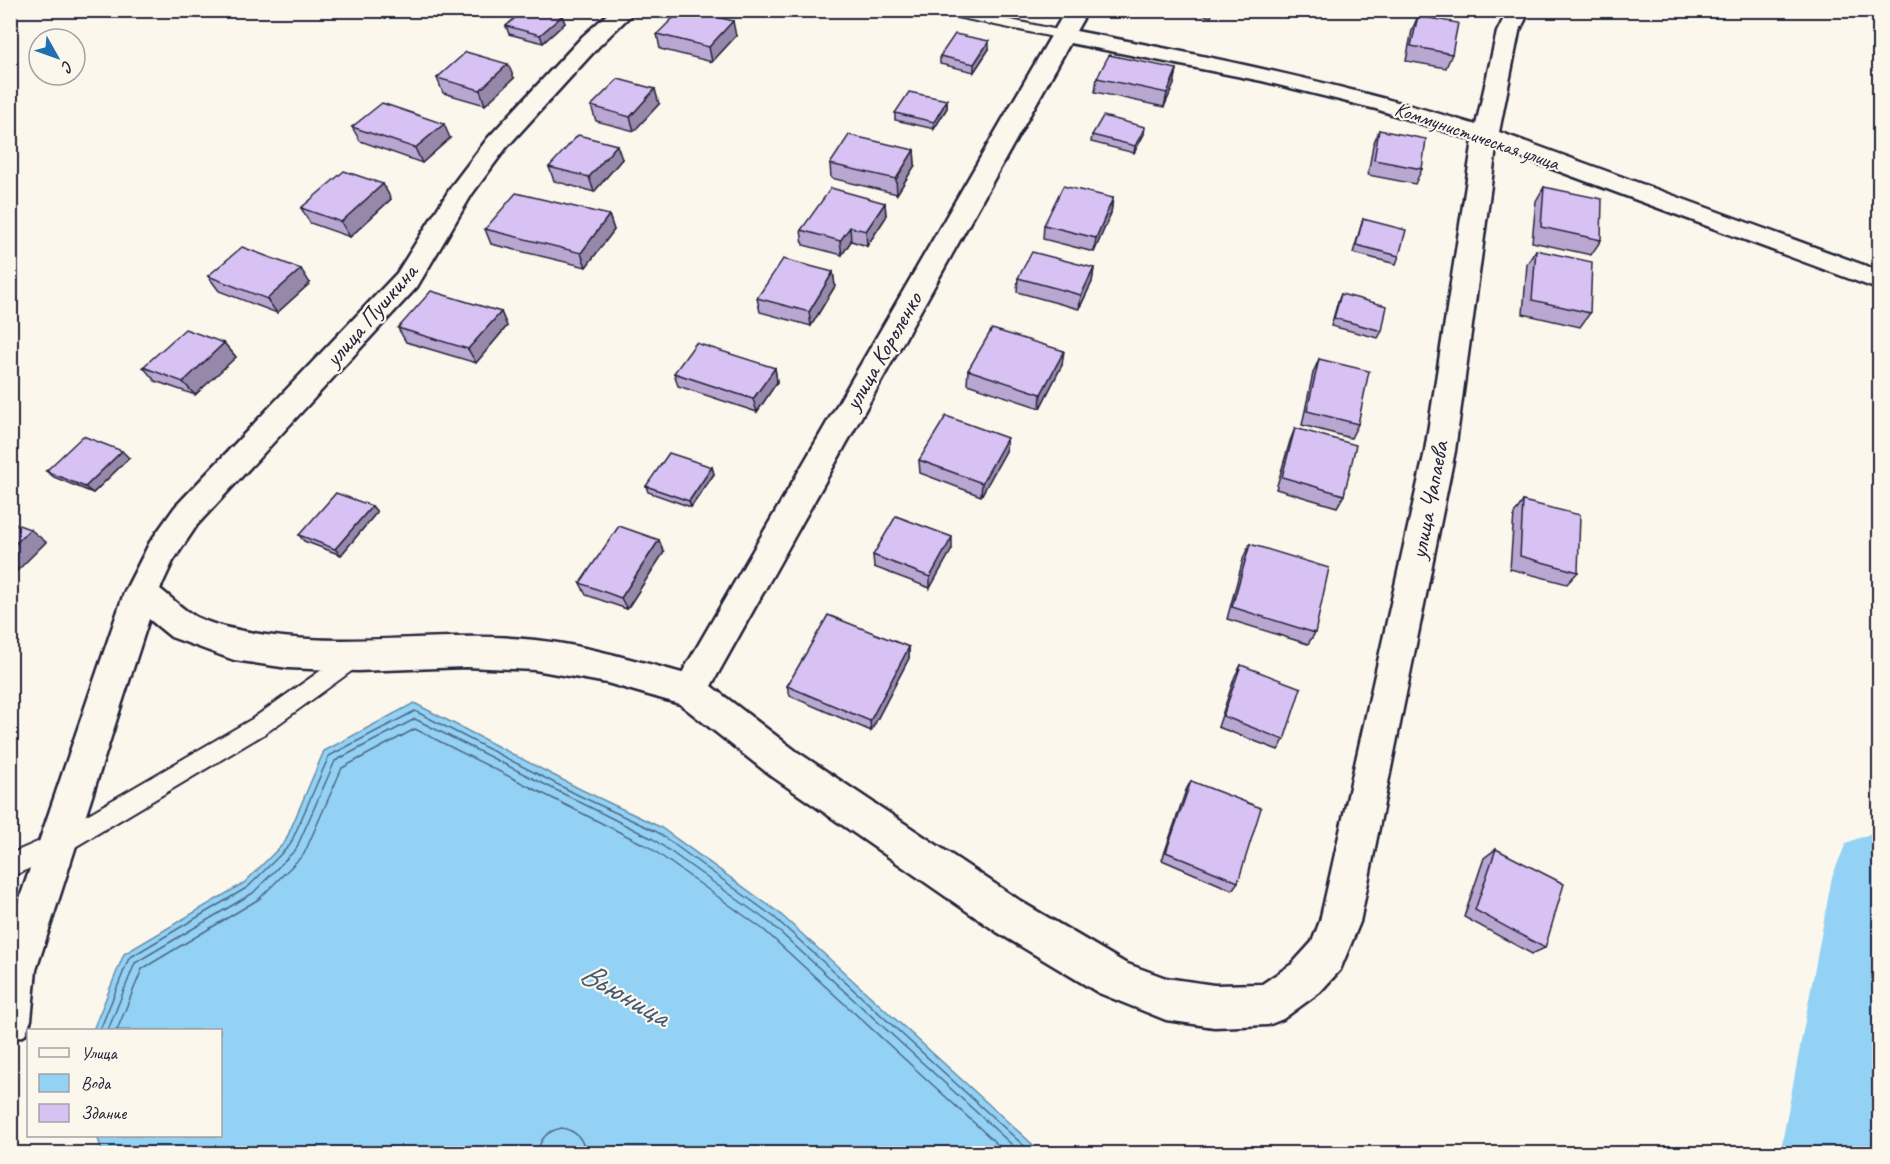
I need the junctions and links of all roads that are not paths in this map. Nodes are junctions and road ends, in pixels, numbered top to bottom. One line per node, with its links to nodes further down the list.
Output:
1 (625, 10): 8 (street, улица Пушкина)
2 (942, 10): 5 (lane)
3 (1077, 10): 5 (street, улица Короленко)
4 (1519, 10): 6 (street, улица Чапаева)
5 (1063, 35): 6 (street, Коммунистическая улица); 10 (street, улица Короленко)
6 (1486, 136): 7 (street, Коммунистическая улица); 10 (street, улица Чапаева)
7 (1880, 281)
8 (141, 593): 9 (street); 11 (street, улица Пушкина)
9 (357, 656): 10 (street); 11 (lane)
10 (690, 691)
11 (57, 845): 12 (lane); 13 (street, улица Пушкина)
12 (10, 866)
13 (10, 1020)

